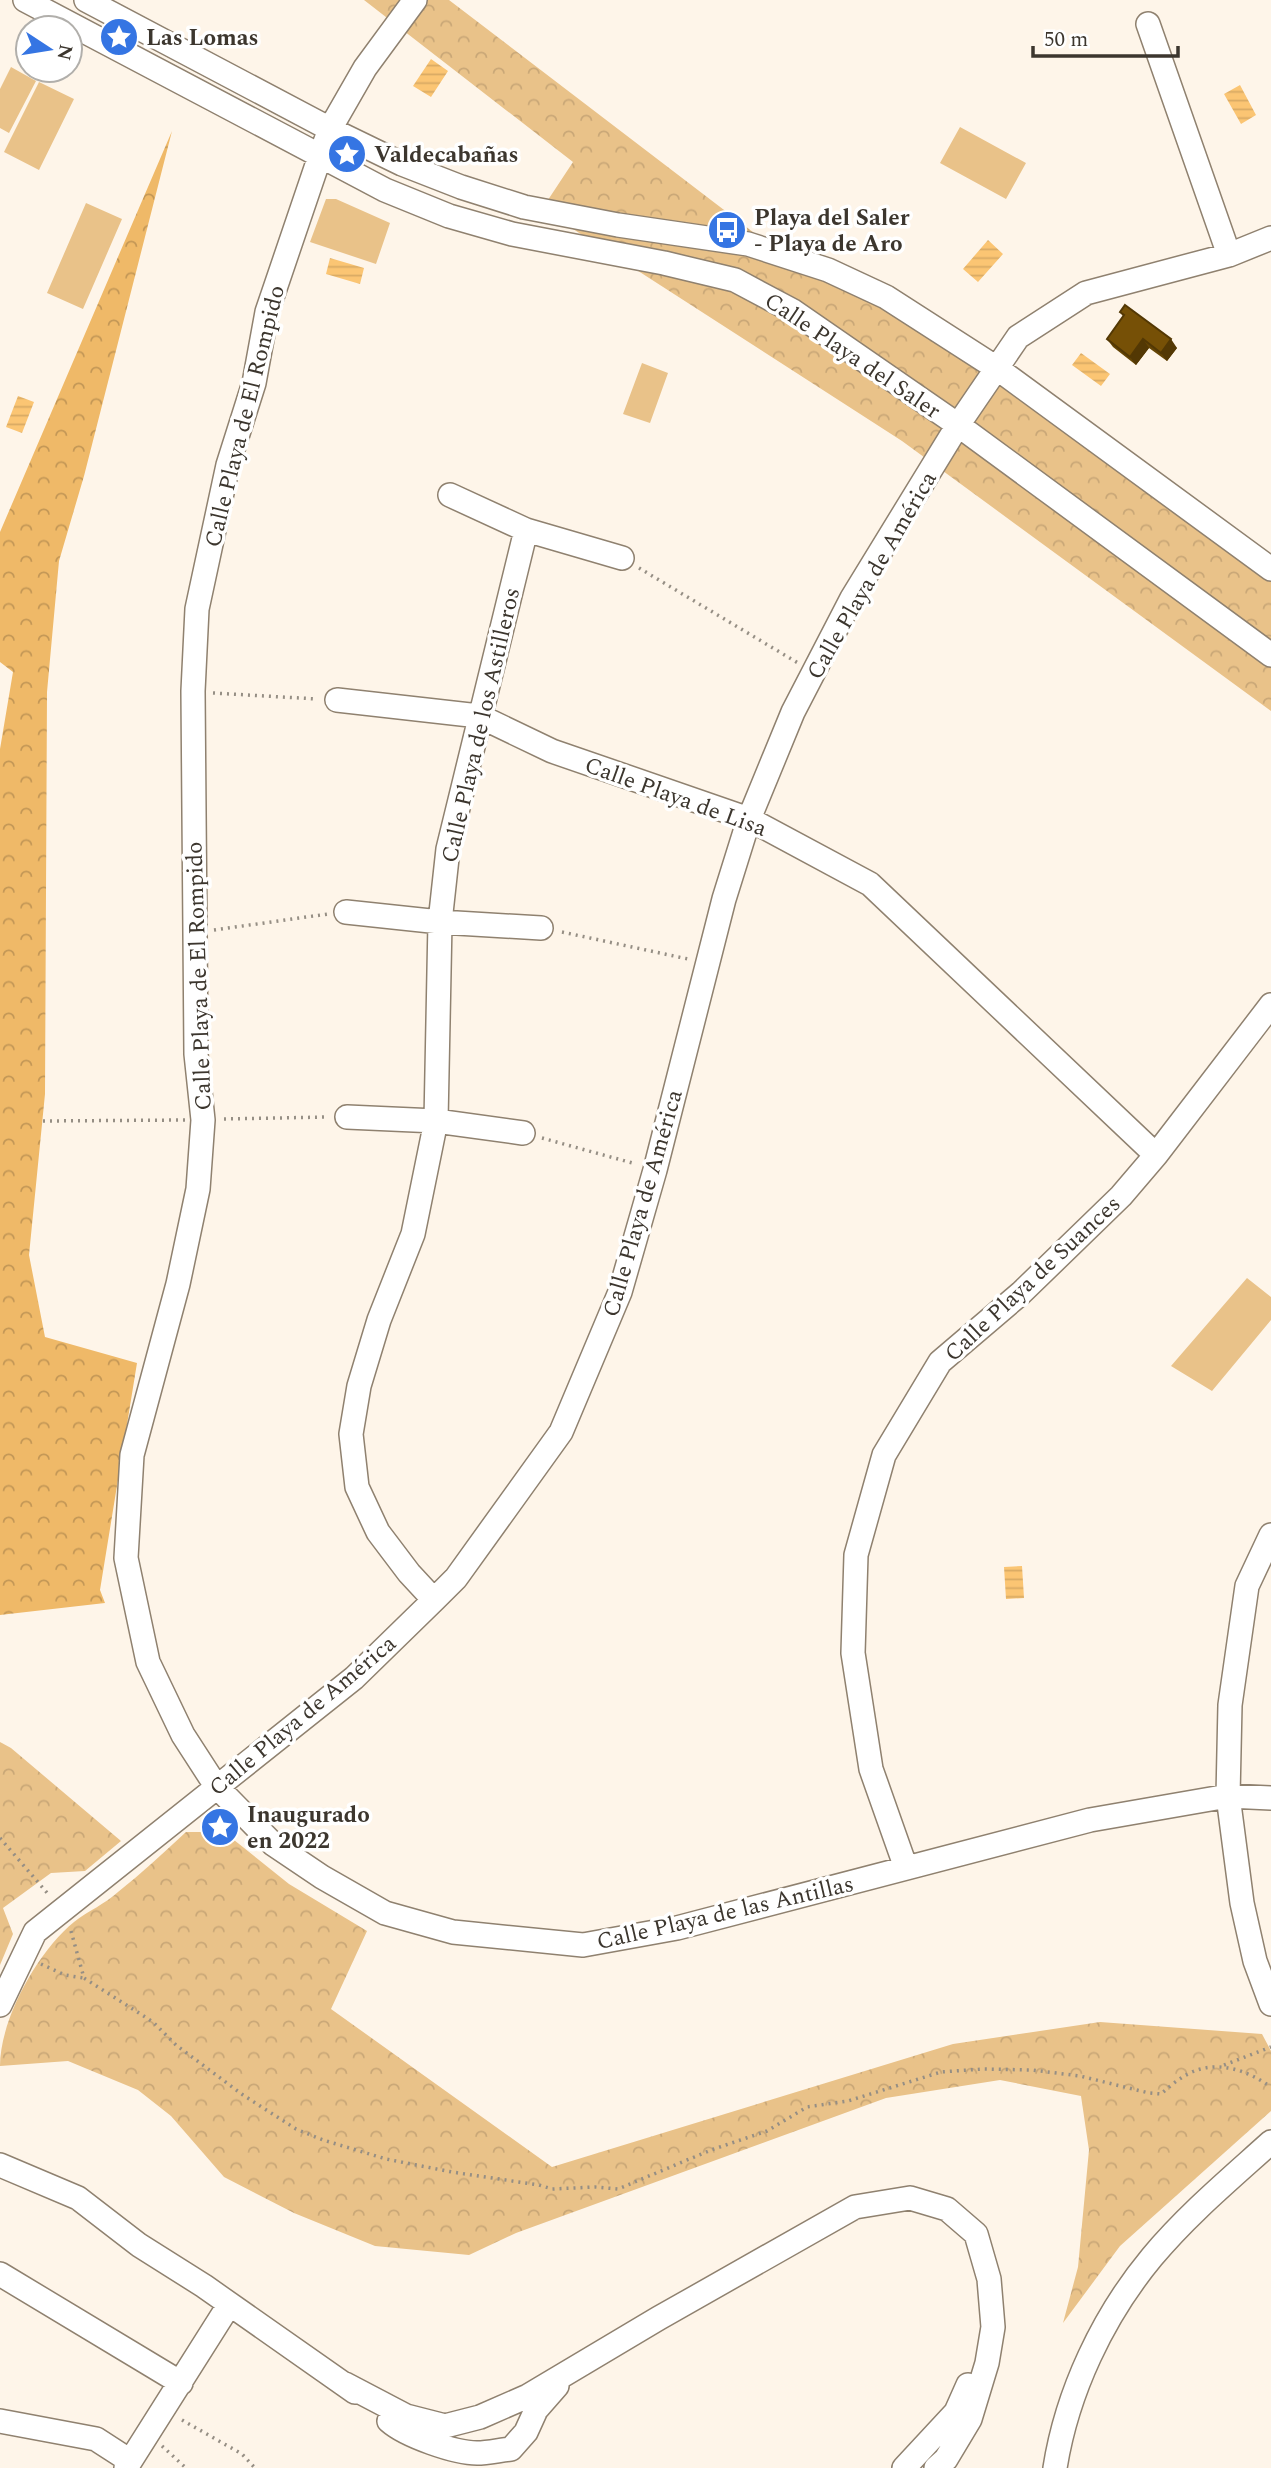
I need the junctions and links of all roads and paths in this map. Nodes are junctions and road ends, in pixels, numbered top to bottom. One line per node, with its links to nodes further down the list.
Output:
1 (25, 0): 6 (street, Calle Playa del Saler)
2 (86, 0): 5 (street, Calle Playa del Saler)
3 (415, 0): 7 (street, Calle Playa de El Rompido)
4 (1148, 24): 10 (street)
5 (202, 61): 6 (street); 7 (street, Calle Playa del Saler)
6 (189, 85): 8 (street, Calle Playa del Saler)
7 (330, 129): 8 (street, Calle Playa de El Rompido); 11 (street, Calle Playa del Saler)
8 (320, 156): 12 (street, Calle Playa del Saler); 19 (street, Calle Playa de El Rompido)
9 (1271, 238): 10 (street, Calle Playa de América)
10 (1229, 256): 11 (street, Calle Playa de América)
11 (998, 369): 12 (street, Calle Playa de América); 16 (street, Calle Playa del Saler)
12 (958, 425): 17 (street, Calle Playa del Saler); 18 (street, Calle Playa de América)
13 (450, 495): 14 (street)
14 (526, 530): 15 (street); 21 (street, Calle Playa de los Astilleros)
15 (622, 558): 18 (path)
16 (1271, 569)
17 (1271, 654)
18 (813, 673): 22 (street, Calle Playa de América)
19 (193, 691): 20 (path); 26 (street, Calle Playa de El Rompido)
20 (337, 701): 21 (street, Calle Playa de Lisa)
21 (479, 716): 22 (street, Calle Playa de Lisa); 24 (street, Calle Playa de los Astilleros)
22 (749, 819): 27 (street, Calle Playa de América); 32 (street, Calle Playa de Lisa)
23 (346, 912): 24 (street); 26 (path)
24 (440, 922): 25 (street); 30 (street, Calle Playa de los Astilleros)
25 (541, 928): 27 (path)
26 (195, 933): 36 (street, Calle Playa de El Rompido)
27 (707, 963): 33 (street, Calle Playa de América)
28 (1271, 1005): 32 (street, Calle Playa de Suances)
29 (347, 1117): 30 (street)
30 (436, 1121): 31 (street); 35 (street, Calle Playa de los Astilleros)
31 (523, 1133): 33 (path)
32 (1156, 1156): 40 (street, Calle Playa de Suances)
33 (655, 1170): 35 (street, Calle Playa de América)
34 (1271, 1535): 37 (street)
35 (434, 1600): 36 (street, Calle Playa de América)
36 (216, 1786): 40 (street, Calle Playa de las Antillas); 41 (street, Calle Playa de América)
37 (1228, 1796): 38 (street, Calle Playa de las Antillas); 40 (street, Calle Playa de las Antillas); 44 (street)
38 (1271, 1798)
39 (0, 1838): 41 (path)
40 (906, 1868)
41 (62, 1911): 42 (street, Calle Playa de América); 43 (path)
42 (23, 1956): 43 (path); 45 (street, Calle Playa de América)
43 (84, 1978): 47 (path)
44 (1271, 2004)
45 (0, 2006)
46 (1271, 2047): 47 (path)
47 (1223, 2066): 48 (path)
48 (1271, 2087)
49 (1271, 2142): 65 (street)
50 (0, 2165): 52 (street)
51 (0, 2274): 55 (street)
52 (229, 2305): 55 (street); 56 (street)
53 (992, 2327): 54 (street); 63 (street); 64 (street)
54 (571, 2371): 56 (street); 56 (street)
55 (181, 2383): 57 (street)
56 (345, 2384)
57 (167, 2406): 59 (street); 62 (path)
58 (0, 2421): 60 (street)
59 (147, 2435): 60 (street); 61 (path)
60 (128, 2465)
61 (186, 2468)
62 (255, 2468)
63 (904, 2468)
64 (936, 2468)
65 (1055, 2468)

